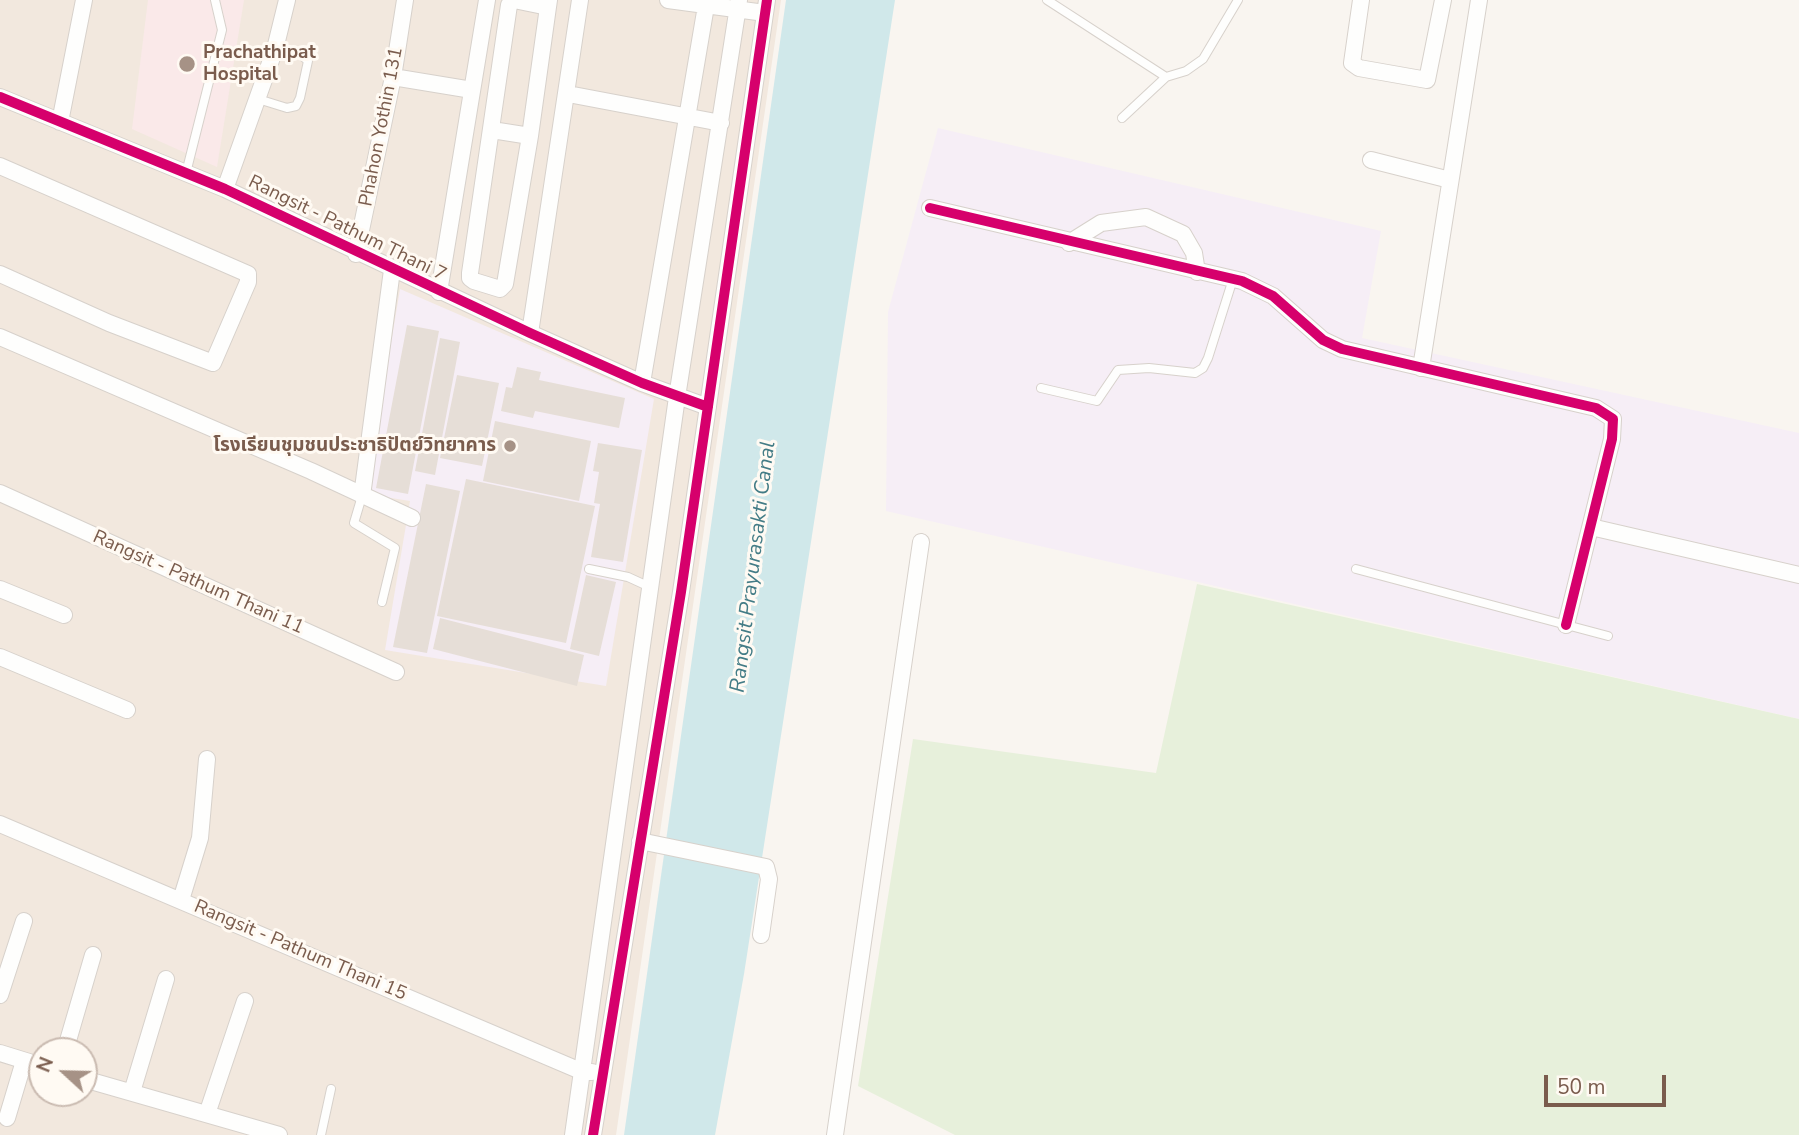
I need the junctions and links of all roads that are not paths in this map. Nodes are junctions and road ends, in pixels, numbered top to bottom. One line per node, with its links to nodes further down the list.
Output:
1 (84, 0): 26 (street)
2 (215, 0): 32 (lane)
3 (287, 0): 17 (street)
4 (405, 0): 18 (street, Phahon Yothin 131)
5 (487, 0): 20 (street)
6 (580, 0): 21 (street)
7 (668, 0): 13 (street)
8 (1047, 0): 19 (lane)
9 (1238, 0): 19 (lane)
10 (1361, 0): 11 (street)
11 (1443, 0)
12 (1479, 0): 33 (street)
13 (707, 3): 15 (street); 24 (street)
14 (548, 4): 28 (street); 29 (street)
15 (738, 5): 16 (street); 27 (street)
16 (766, 7): 49 (street)
17 (275, 49): 23 (street); 23 (lane)
18 (393, 77): 20 (street); 37 (street, Phahon Yothin 131)
19 (1166, 77): 25 (lane)
20 (472, 90): 42 (street)
21 (568, 94): 24 (street); 43 (street)
22 (0, 97): 26 (street, Rangsit - Pathum Thani 7)
23 (258, 99): 34 (street)
24 (689, 118): 27 (street); 46 (street)
25 (1122, 118)
26 (60, 122): 32 (street, Rangsit - Pathum Thani 7)
27 (721, 123): 48 (street)
28 (492, 130): 29 (street); 29 (street)
29 (530, 136)
30 (1371, 160): 33 (street)
31 (0, 166): 40 (street)
32 (186, 173): 34 (street, Rangsit - Pathum Thani 7)
33 (1450, 180): 45 (street)
34 (225, 190): 37 (street, Rangsit - Pathum Thani 7)
35 (930, 208): 36 (street)
36 (1069, 243): 39 (street); 39 (street)
37 (356, 254): 38 (street, Rangsit - Pathum Thani 7)
38 (392, 270): 42 (street, Rangsit - Pathum Thani 7); 51 (street)
39 (1197, 272): 41 (street)
40 (0, 274)
41 (1233, 279): 45 (street); 47 (lane)
42 (439, 292): 43 (street, Rangsit - Pathum Thani 7)
43 (530, 333): 46 (street, Rangsit - Pathum Thani 7)
44 (0, 337): 51 (street)
45 (1421, 368): 53 (street)
46 (642, 383): 48 (street, Rangsit - Pathum Thani 7)
47 (1041, 388)
48 (677, 397): 49 (street, Rangsit - Pathum Thani 7); 58 (street)
49 (708, 407): 69 (street)
50 (0, 495): 65 (street, Rangsit - Pathum Thani 11)
51 (362, 496): 52 (street); 60 (lane)
52 (412, 518)
53 (1591, 527): 57 (street); 62 (street)
54 (921, 542): 93 (street)
55 (589, 569): 58 (lane)
56 (1356, 569): 62 (lane)
57 (1799, 575)
58 (652, 588): 81 (street)
59 (0, 589): 61 (street)
60 (383, 602)
61 (64, 615)
62 (1566, 625): 63 (lane)
63 (1608, 636)
64 (0, 657): 66 (street)
65 (396, 672)
66 (127, 710)
67 (207, 759): 70 (street)
68 (0, 824): 70 (street, Rangsit - Pathum Thani 15)
69 (648, 843): 72 (street); 82 (street)
70 (181, 900): 81 (street, Rangsit - Pathum Thani 15)
71 (24, 921): 75 (street)
72 (761, 935)
73 (93, 955): 77 (street)
74 (166, 979): 85 (street)
75 (0, 995)
76 (245, 1000): 86 (street)
77 (69, 1037)
78 (0, 1054): 79 (street)
79 (24, 1060): 80 (street); 87 (street)
80 (28, 1061)
81 (583, 1072): 82 (street, Rangsit - Pathum Thani 15); 91 (street)
82 (601, 1072): 92 (street)
83 (98, 1083): 85 (street)
84 (331, 1090): 90 (lane)
85 (132, 1093): 86 (street)
86 (207, 1114): 88 (street)
87 (7, 1118)
88 (254, 1132): 89 (street)
89 (279, 1135)
90 (321, 1135)
91 (573, 1135)
92 (593, 1135)
93 (835, 1135)

